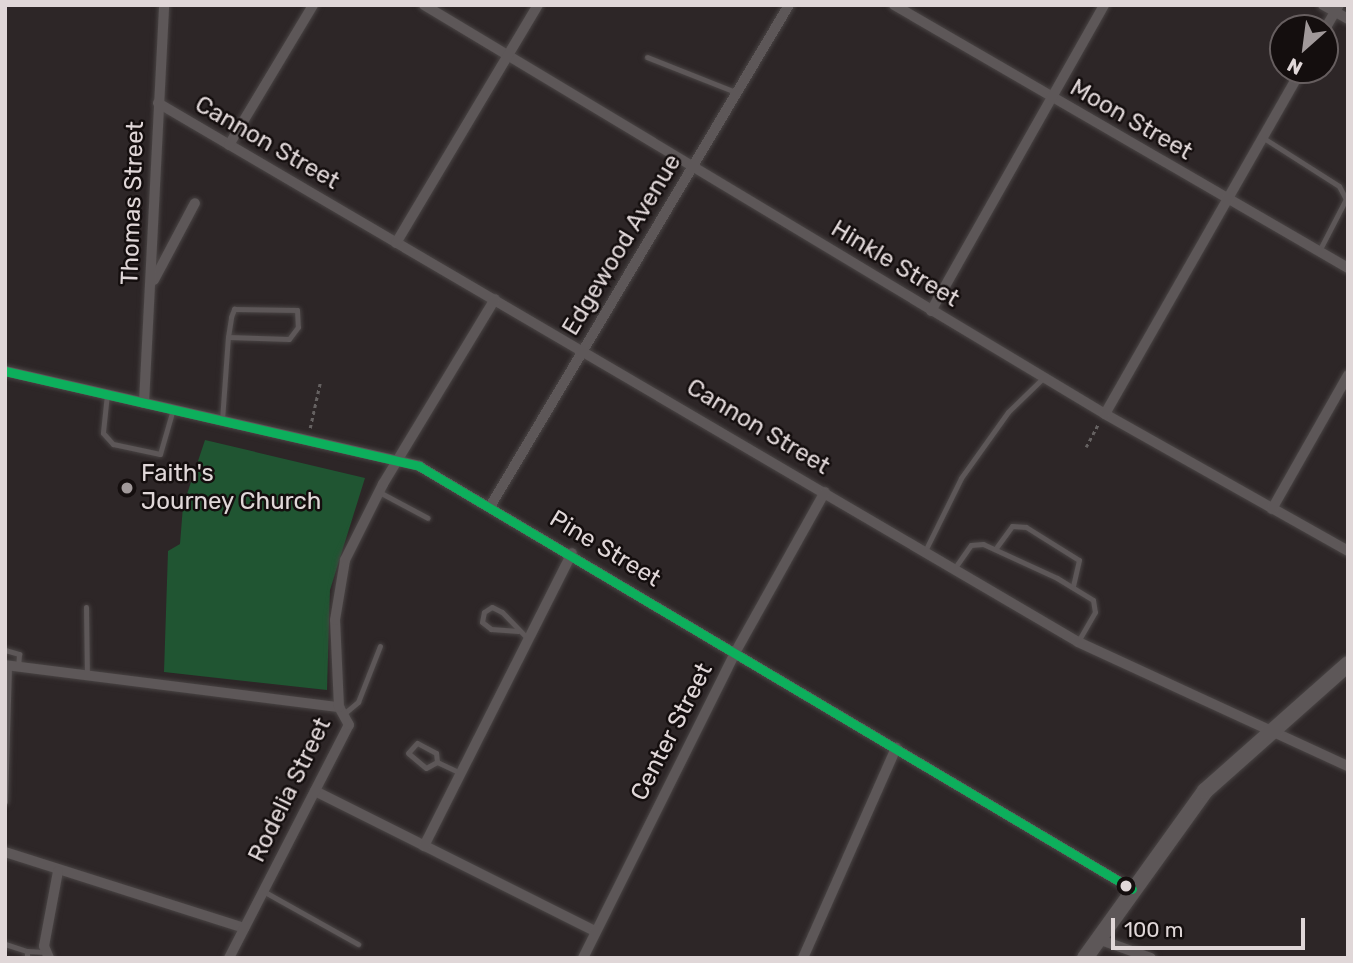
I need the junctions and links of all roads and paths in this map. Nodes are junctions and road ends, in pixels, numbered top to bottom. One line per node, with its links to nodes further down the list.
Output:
1 (163, 5): 16 (street, Thomas Street)
2 (313, 5): 18 (street)
3 (424, 5): 11 (street, Hinkle Street)
4 (538, 5): 11 (street)
5 (789, 5): 14 (street, Edgewood Avenue)
6 (894, 5): 15 (street, Moon Street)
7 (1104, 5): 15 (street)
8 (1323, 5): 9 (street)
9 (1337, 9): 10 (street)
10 (1348, 19)
11 (507, 56): 19 (street, Hinkle Street); 22 (street)
12 (647, 57): 14 (lane)
13 (1293, 84): 17 (street)
14 (738, 93): 19 (street, Edgewood Avenue)
15 (1051, 98): 20 (street, Moon Street); 27 (street)
16 (158, 103): 18 (street, Cannon Street); 25 (street, Thomas Street)
17 (1262, 137): 20 (street); 23 (lane)
18 (229, 145): 22 (street, Cannon Street)
19 (695, 166): 27 (street, Hinkle Street); 29 (street, Edgewood Avenue)
20 (1227, 199): 23 (street, Moon Street); 37 (street)
21 (195, 204): 25 (street)
22 (396, 243): 26 (street, Cannon Street)
23 (1319, 251): 24 (street, Moon Street)
24 (1348, 268)
25 (152, 283): 35 (street, Thomas Street)
26 (495, 299): 29 (street, Cannon Street); 41 (street, Rodelia Street)
27 (930, 311): 32 (street, Hinkle Street)
28 (228, 337): 28 (lane); 38 (lane)
29 (583, 348): 43 (street, Cannon Street); 44 (street, Edgewood Avenue)
30 (5, 371): 34 (street, Pine Street)
31 (1348, 375): 45 (street)
32 (1043, 378): 37 (street, Hinkle Street); 48 (lane)
33 (320, 383): 39 (path)
34 (107, 394): 35 (street, Pine Street); 36 (lane)
35 (144, 403): 36 (street, Pine Street)
36 (173, 409): 38 (street, Pine Street)
37 (1104, 414): 40 (path); 45 (street, Hinkle Street)
38 (222, 420): 39 (street, Pine Street)
39 (307, 439): 41 (street, Pine Street)
40 (1086, 447)
41 (399, 458): 42 (street, Rodelia Street); 44 (street, Pine Street)
42 (379, 492): 46 (lane); 64 (street, Rodelia Street)
43 (825, 492): 48 (street, Cannon Street); 59 (street, Center Street)
44 (491, 505): 50 (street, Pine Street)
45 (1272, 509): 49 (street, Hinkle Street)
46 (428, 518)
47 (996, 548): 51 (lane); 52 (lane); 52 (lane)
48 (925, 551): 51 (street, Cannon Street)
49 (1348, 551)
50 (572, 553): 55 (street); 59 (street, Pine Street)
51 (954, 569): 56 (street, Cannon Street)
52 (1073, 587): 56 (lane)
53 (86, 607): 62 (lane)
54 (518, 631): 54 (lane); 55 (lane)
55 (528, 640): 69 (street)
56 (1077, 642): 65 (street, Cannon Street)
57 (380, 646): 64 (lane)
58 (5, 650): 61 (lane)
59 (736, 651): 66 (street, Pine Street); 78 (street, Center Street)
60 (1348, 664): 65 (street)
61 (11, 666): 62 (street); 63 (lane)
62 (87, 678): 64 (street)
63 (7, 688): 71 (lane)
64 (343, 710): 70 (street, Rodelia Street)
65 (1269, 729): 68 (street, Cannon Street); 75 (street)
66 (896, 748): 75 (street, Pine Street); 86 (street)
67 (437, 762): 67 (lane); 69 (lane)
68 (1348, 766)
69 (461, 773): 72 (street)
70 (315, 790): 72 (street); 76 (street, Rodelia Street)
71 (5, 802)
72 (424, 846): 78 (street)
73 (5, 852): 74 (street)
74 (58, 871): 77 (street); 83 (street)
75 (1132, 890): 79 (street)
76 (263, 891): 77 (street, Rodelia Street); 81 (lane)
77 (244, 928): 84 (street, Rodelia Street)
78 (596, 932): 85 (street, Center Street)
79 (1098, 939): 87 (street); 88 (street)
80 (5, 944): 82 (lane)
81 (358, 944)
82 (27, 954): 83 (lane)
83 (48, 955)
84 (229, 958)
85 (583, 958)
86 (803, 958)
87 (1085, 958)
88 (1151, 958)

